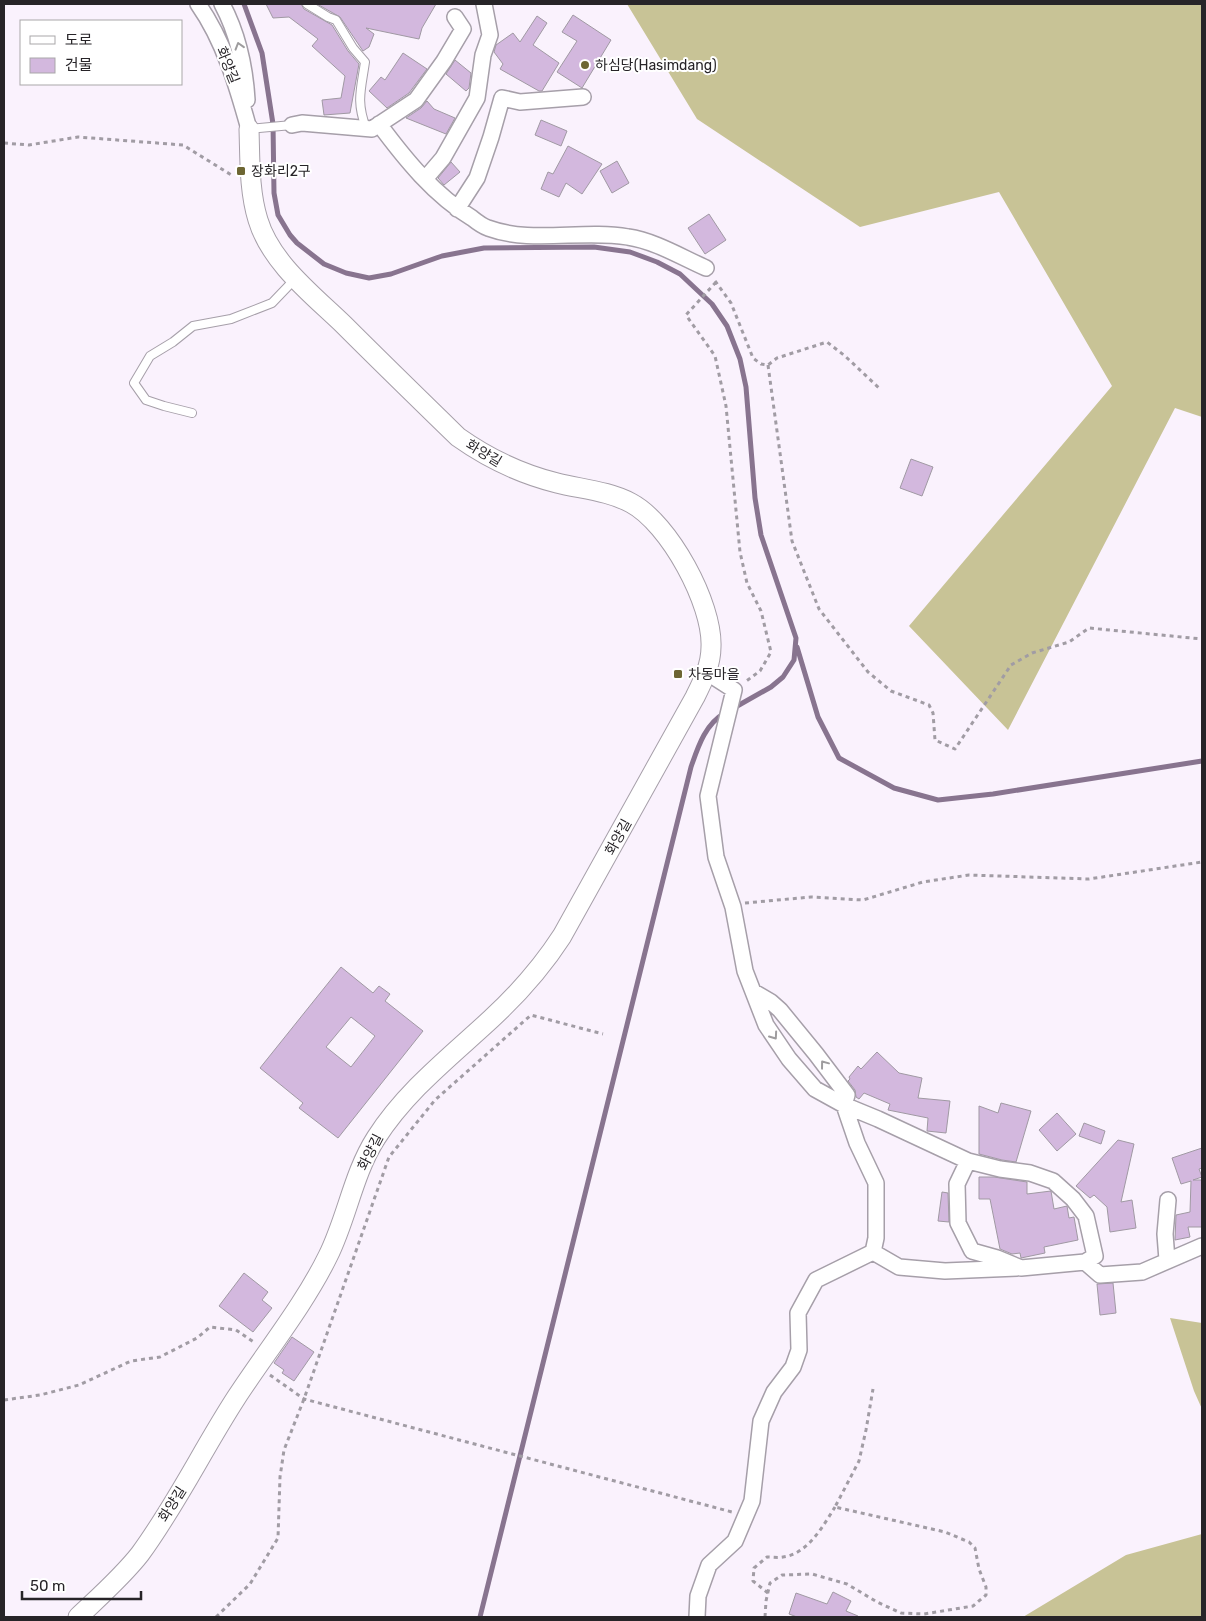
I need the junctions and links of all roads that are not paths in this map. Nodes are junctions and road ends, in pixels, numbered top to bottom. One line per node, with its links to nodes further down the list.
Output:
1 (198, 4): 9 (street, 화양길)
2 (222, 4): 9 (street, 화양길, one-way to 2)
3 (307, 4): 8 (lane)
4 (484, 4): 10 (street)
5 (455, 18): 8 (street)
6 (583, 97): 11 (street)
7 (292, 124): 8 (street); 9 (lane)
8 (372, 126): 10 (street)
9 (257, 128): 13 (street, 화양길)
10 (425, 179): 11 (street)
11 (457, 209): 12 (street)
12 (706, 268)
13 (296, 278): 14 (lane); 15 (street, 화양길)
14 (192, 413)
15 (706, 672): 16 (street); 25 (street, 화양길)
16 (754, 992): 17 (street, one-way to 17); 17 (street, one-way to 16)
17 (844, 1105): 18 (street); 21 (street)
18 (968, 1161): 23 (street); 24 (street)
19 (1168, 1200): 22 (street)
20 (1202, 1246): 22 (street)
21 (873, 1252): 24 (street); 26 (street)
22 (1167, 1260): 23 (street)
23 (1085, 1262): 24 (street)
24 (1021, 1268)
25 (78, 1617)
26 (697, 1617)

